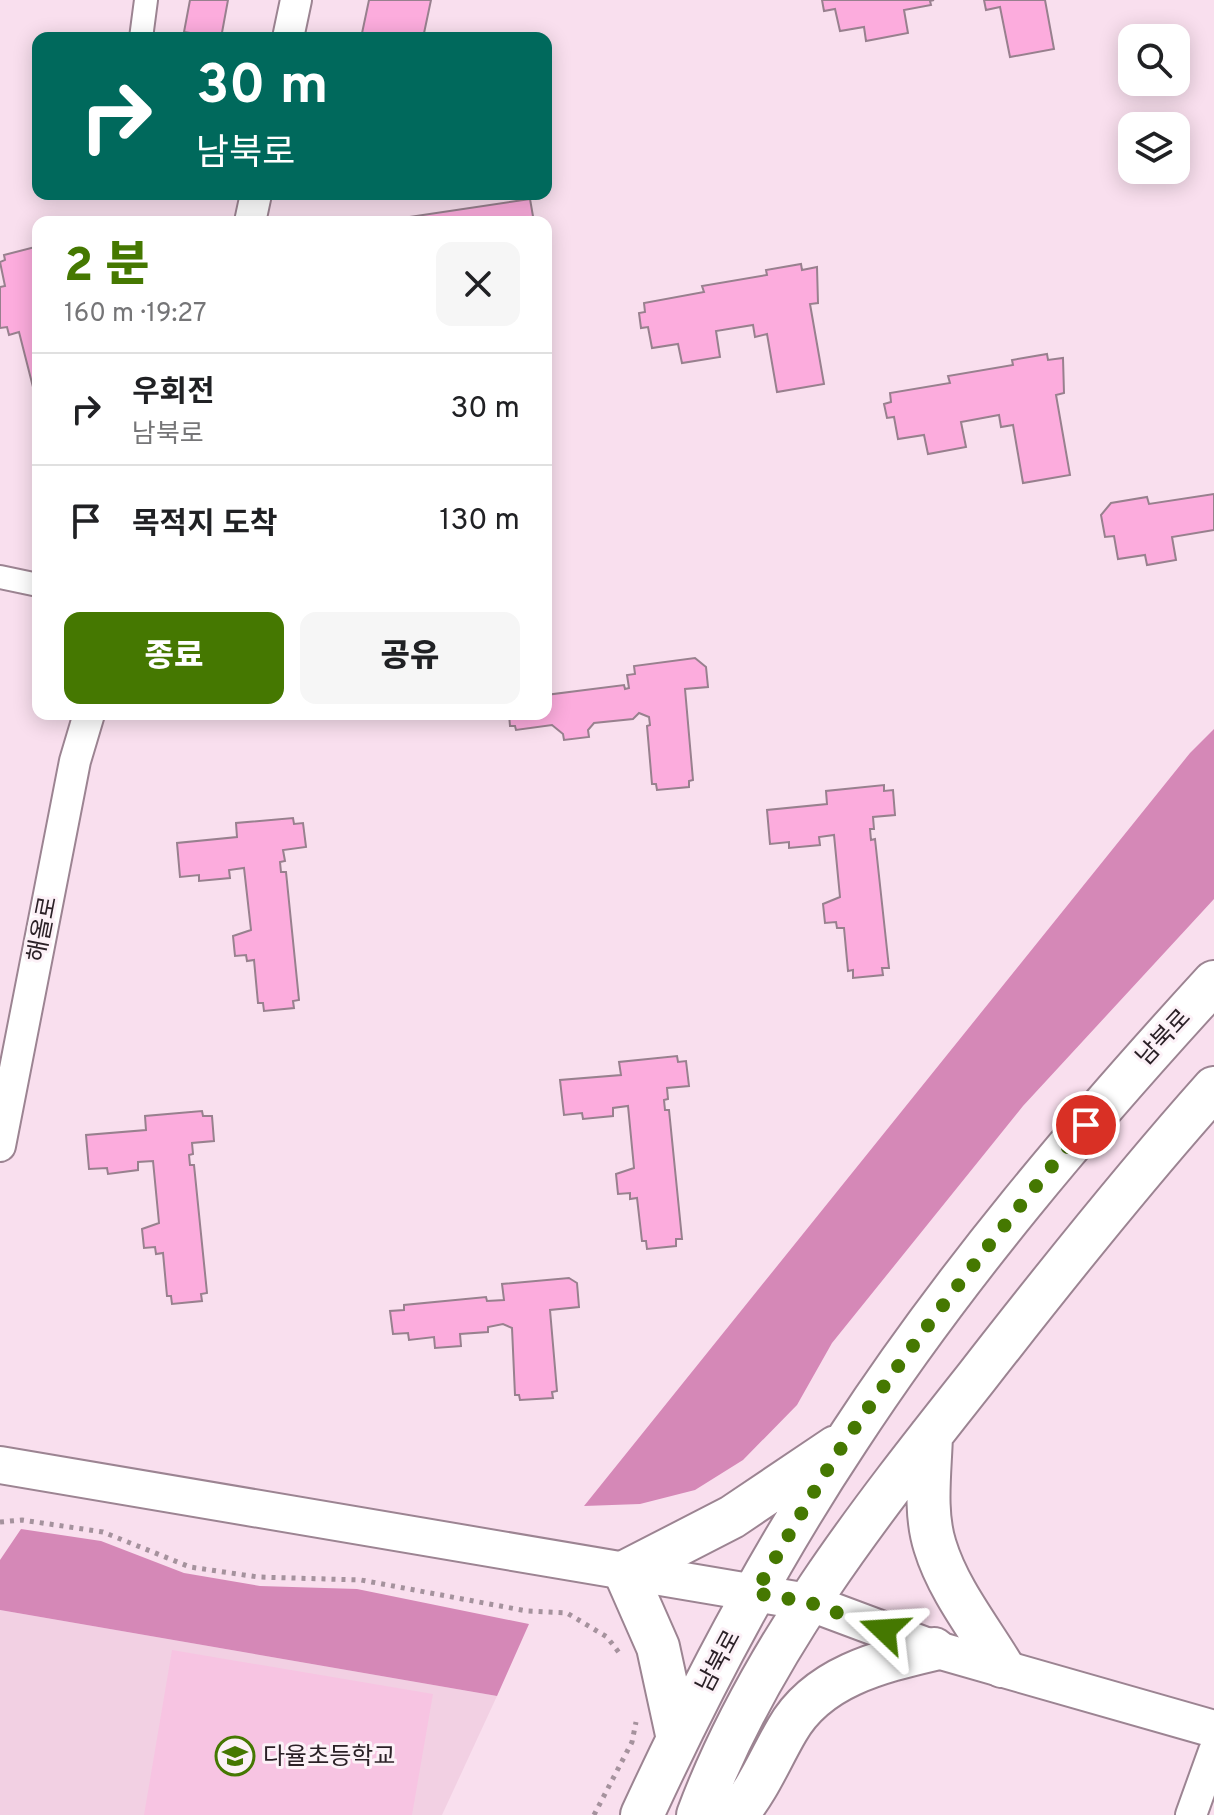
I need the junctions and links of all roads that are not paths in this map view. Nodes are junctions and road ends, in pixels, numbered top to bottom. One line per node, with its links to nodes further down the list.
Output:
1 (146, 0): 3 (street)
2 (296, 0): 4 (street)
3 (142, 32)
4 (289, 32)
5 (0, 577): 6 (street)
6 (32, 584)
7 (87, 720): 10 (street, 해올로)
8 (1214, 982): 12 (main road, 남북로)
9 (1214, 1088): 11 (main road, 남북로)
10 (0, 1146)
11 (931, 1435): 16 (main road, 남북로); 18 (main road)
12 (847, 1439): 14 (main road); 15 (main road, 남북로)
13 (0, 1465): 14 (street)
14 (625, 1572): 15 (street); 20 (main road)
15 (755, 1593): 16 (street); 20 (main road, 남북로)
16 (808, 1602): 17 (street); 23 (main road, 남북로)
17 (934, 1649): 18 (street); 24 (main road)
18 (1002, 1666): 19 (street)
19 (1214, 1729)
20 (678, 1739): 22 (main road, 남북로)
21 (1214, 1751): 25 (street)
22 (642, 1815)
23 (698, 1815)
24 (736, 1815)
25 (1191, 1815)

